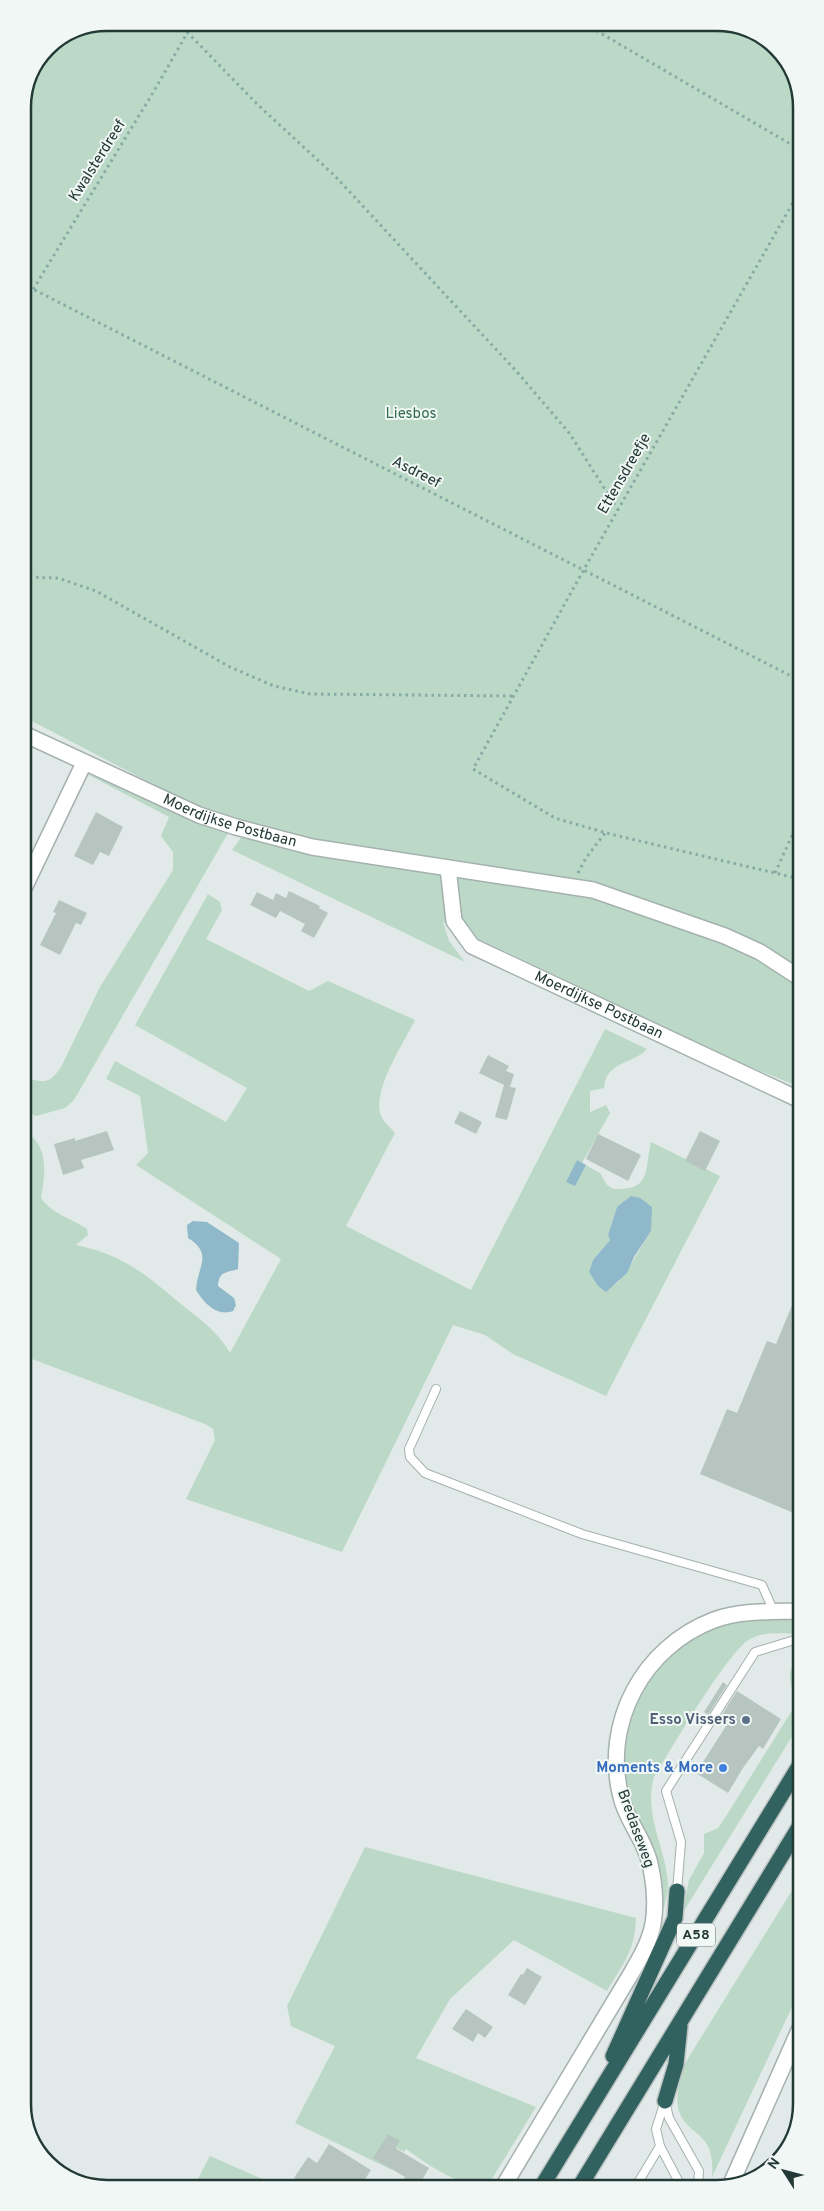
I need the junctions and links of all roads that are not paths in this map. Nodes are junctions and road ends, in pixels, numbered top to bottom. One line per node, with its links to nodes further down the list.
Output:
1 (31, 737): 2 (street, Moerdijkse Postbaan)
2 (84, 763): 3 (street, Moerdijkse Postbaan); 4 (street)
3 (448, 868): 5 (street, Moerdijkse Postbaan); 6 (street, Moerdijkse Postbaan)
4 (31, 873)
5 (793, 973)
6 (793, 1097)
7 (436, 1389): 9 (lane)
8 (793, 1611): 9 (street, Bredaseweg)
9 (774, 1612): 20 (street, Bredaseweg)
10 (793, 1640): 13 (lane, A58)
11 (793, 1776): 17 (highway, A58)
12 (793, 1837): 14 (highway, A58)
13 (677, 1891): 17 (highway, A58)
14 (680, 2022): 16 (highway, A58); 22 (highway, A58)
15 (793, 2044): 19 (street)
16 (665, 2101): 18 (lane, A58); 25 (lane)
17 (590, 2108): 21 (highway, A58)
18 (660, 2146): 23 (lane); 24 (lane, A58)
19 (734, 2177)
20 (507, 2180)
21 (546, 2180)
22 (584, 2180)
23 (640, 2180)
24 (678, 2180)
25 (698, 2180)

